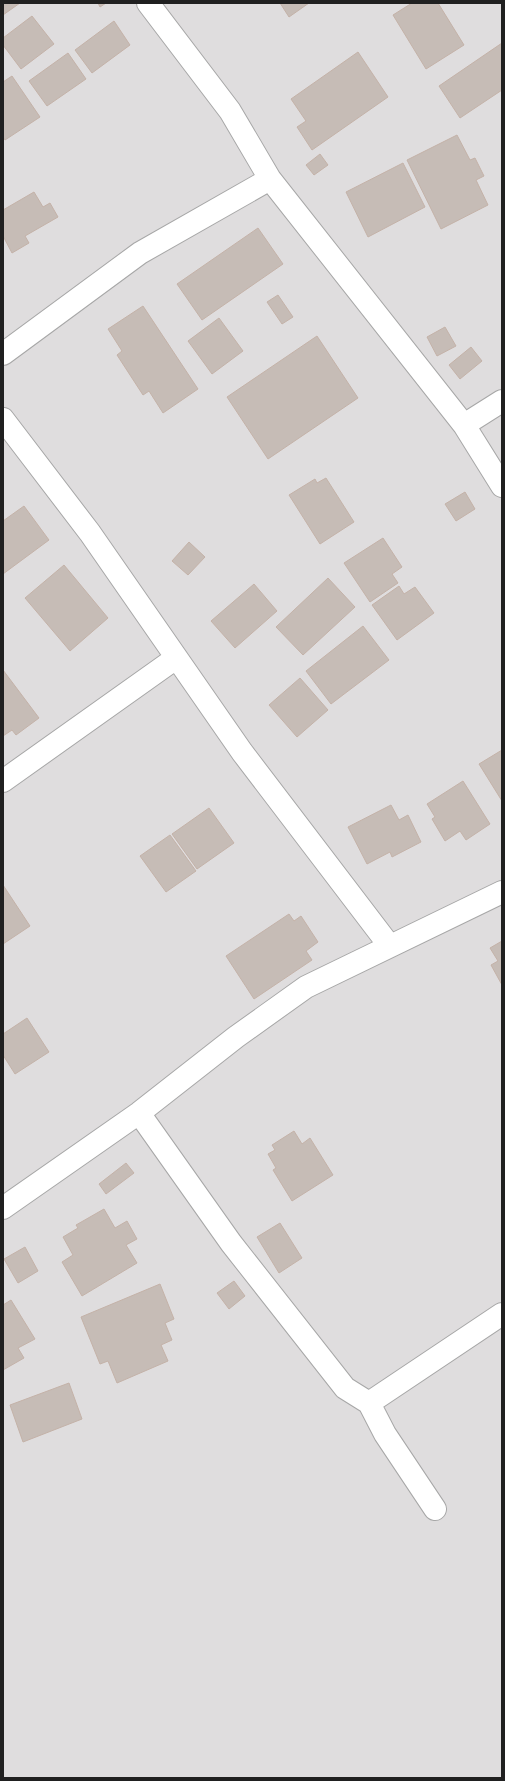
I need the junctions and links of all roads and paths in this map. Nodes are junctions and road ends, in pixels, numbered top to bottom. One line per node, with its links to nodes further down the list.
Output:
1 (148, 3): 2 (street)
2 (270, 179): 3 (street); 6 (street)
3 (3, 354)
4 (502, 401): 6 (street)
5 (3, 419): 8 (street)
6 (464, 425): 7 (street)
7 (502, 486)
8 (176, 658): 9 (street); 11 (street)
9 (3, 781)
10 (502, 892): 11 (street)
11 (389, 945): 12 (street)
12 (139, 1113): 13 (street); 15 (street)
13 (3, 1208)
14 (502, 1314): 15 (street)
15 (369, 1404): 16 (street)
16 (435, 1509)

